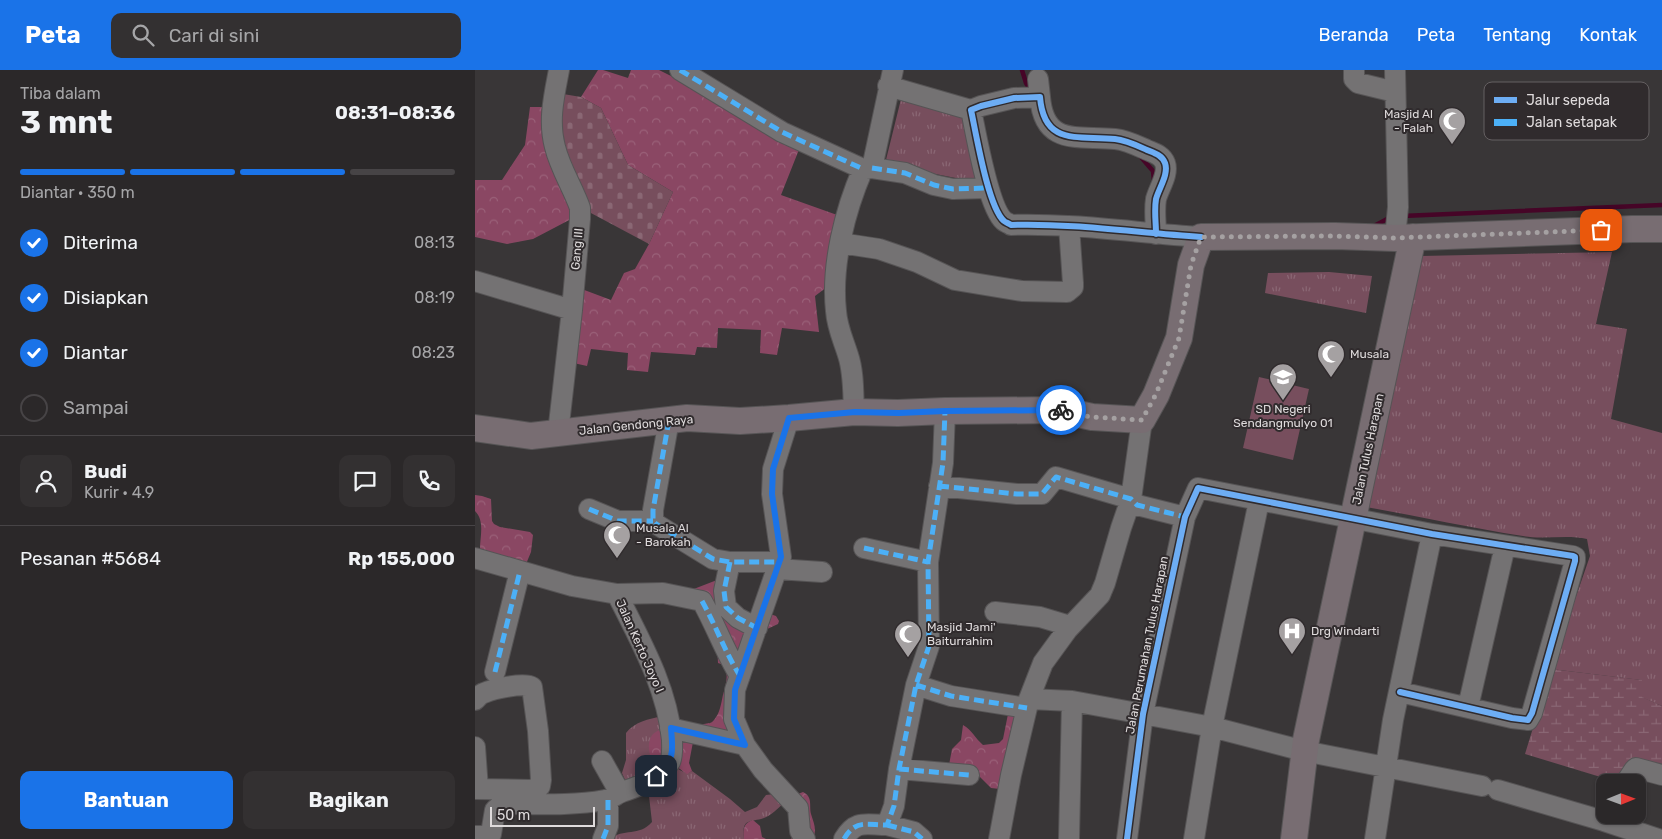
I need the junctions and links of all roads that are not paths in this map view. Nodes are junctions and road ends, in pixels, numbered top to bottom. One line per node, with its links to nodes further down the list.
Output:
1 (559, 70): 17 (street, Gang III)
2 (681, 70): 8 (street)
3 (1395, 70): 6 (street)
4 (1354, 71): 6 (street)
5 (890, 78): 7 (street); 8 (street)
6 (1395, 92): 13 (street)
7 (971, 110): 9 (street); 12 (street)
8 (868, 168): 9 (street); 15 (street)
9 (988, 188): 10 (street)
10 (1069, 226): 12 (street); 15 (street)
11 (1662, 229): 13 (main road)
12 (1156, 230): 14 (street)
13 (1402, 234): 14 (main road); 29 (main road, Jalan Tulus Harapan)
14 (1201, 237): 22 (main road)
15 (840, 243): 19 (street)
16 (475, 281): 17 (street)
17 (572, 310): 24 (street, Gang III)
18 (945, 411): 19 (main road, Jalan Gendong Raya); 22 (main road, Jalan Gendong Raya); 25 (street)
19 (855, 412): 20 (main road, Jalan Gendong Raya)
20 (789, 418): 21 (main road, Jalan Gendong Raya); 38 (street)
21 (669, 420): 24 (main road, Jalan Gendong Raya); 31 (street)
22 (1142, 420): 26 (street)
23 (475, 428): 24 (main road, Jalan Gendong Raya)
24 (558, 433)
25 (939, 486): 26 (street); 37 (street)
26 (1131, 499): 30 (street); 43 (street)
27 (1259, 500): 29 (street); 30 (street, Jalan Perumahan Tulus Harapan); 54 (street)
28 (589, 509): 31 (street)
29 (1345, 516): 32 (street); 58 (main road, Jalan Tulus Harapan)
30 (1185, 517): 53 (street, Jalan Perumahan Tulus Harapan)
31 (653, 520): 36 (street)
32 (1432, 534): 33 (street); 48 (street)
33 (1505, 546): 52 (street); 52 (street)
34 (864, 548): 37 (street)
35 (475, 558): 39 (street, Jalan Kerto Joyo I)
36 (729, 562): 38 (street); 44 (street)
37 (928, 562): 47 (street)
38 (778, 566): 40 (street); 44 (street)
39 (520, 572): 41 (street, Jalan Kerto Joyo I); 45 (street)
40 (822, 572)
41 (617, 594): 46 (street); 55 (street, Jalan Kerto Joyo I)
42 (995, 612): 43 (street)
43 (1070, 626): 51 (street)
44 (757, 628): 46 (street)
45 (495, 672)
46 (740, 676): 56 (street)
47 (916, 685): 51 (street); 61 (street)
48 (1400, 692): 52 (street); 60 (street)
49 (475, 700): 65 (street)
50 (1071, 701): 51 (street); 53 (street); 76 (street)
51 (1028, 704): 75 (street)
52 (1468, 707)
53 (1143, 714): 54 (street); 77 (street, Jalan Perumahan Tulus Harapan)
54 (1212, 727): 58 (street); 78 (street)
55 (671, 728): 56 (street); 66 (street, Jalan Kerto Joyo I)
56 (745, 745): 72 (street)
57 (475, 747): 65 (street)
58 (1298, 749): 60 (street); 79 (main road, Jalan Tulus Harapan); 80 (main road, Jalan Tulus Harapan)
59 (602, 761): 66 (street)
60 (1385, 766): 67 (street); 81 (street)
61 (899, 769): 63 (street); 69 (street)
62 (1631, 774): 64 (street)
63 (969, 775)
64 (1662, 775)
65 (476, 789)
66 (614, 796): 70 (street, Jalan Kerto Joyo I); 71 (street)
67 (1596, 815)
68 (1621, 824): 82 (street)
69 (887, 825): 73 (street); 74 (street)
70 (475, 836)
71 (603, 839)
72 (805, 839)
73 (843, 839)
74 (922, 839)
75 (999, 839)
76 (1069, 839)
77 (1127, 839)
78 (1195, 839)
79 (1278, 839)
80 (1294, 839)
81 (1375, 839)
82 (1658, 839)

